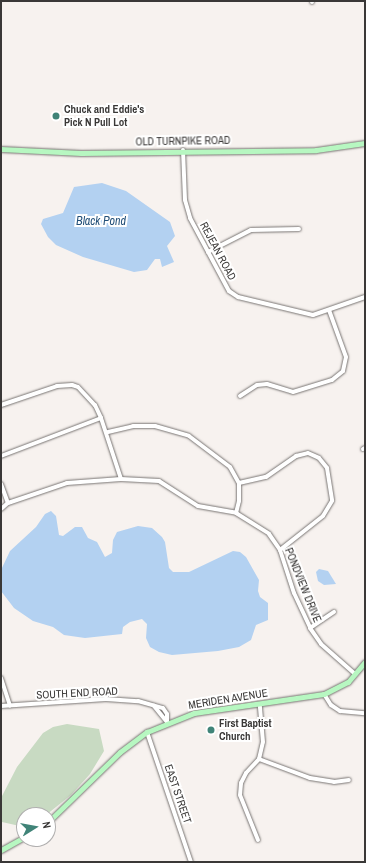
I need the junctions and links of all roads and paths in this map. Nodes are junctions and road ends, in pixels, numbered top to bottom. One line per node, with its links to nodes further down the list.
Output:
1 (365, 143): 3 (main road, OLD TURNPIKE ROAD)
2 (1, 149): 3 (main road, OLD TURNPIKE ROAD)
3 (184, 150): 5 (street, REJEAN ROAD)
4 (299, 229): 5 (street)
5 (208, 252): 7 (street, REJEAN ROAD)
6 (365, 296): 7 (street, REJEAN ROAD)
7 (329, 310): 8 (street)
8 (240, 396)
9 (1, 405): 10 (street)
10 (101, 418): 11 (street); 12 (street)
11 (108, 432): 13 (street); 14 (street)
12 (1, 456)
13 (121, 479): 16 (street, PONDVIEW DRIVE); 18 (street, PONDVIEW DRIVE)
14 (239, 483): 18 (street); 19 (street)
15 (1, 484): 16 (street)
16 (8, 503): 17 (street, PONDVIEW DRIVE)
17 (1, 509)
18 (236, 513): 19 (street, PONDVIEW DRIVE)
19 (280, 550): 21 (street, PONDVIEW DRIVE)
20 (334, 612): 21 (street)
21 (310, 628): 23 (street, PONDVIEW DRIVE)
22 (365, 662): 23 (main road, MERIDEN AVENUE)
23 (355, 674): 25 (main road, MERIDEN AVENUE)
24 (1, 678): 28 (street)
25 (324, 694): 26 (main road, MERIDEN AVENUE); 29 (street)
26 (260, 704): 30 (main road, MERIDEN AVENUE); 32 (street)
27 (1, 706): 28 (street, SOUTH END ROAD)
28 (10, 706): 30 (street, SOUTH END ROAD)
29 (365, 713)
30 (167, 722): 31 (main road, MERIDEN AVENUE)
31 (147, 732): 34 (main road, MERIDEN AVENUE); 38 (street, EAST STREET)
32 (259, 759): 33 (street); 35 (street)
33 (349, 780)
34 (56, 814)
35 (258, 840)
36 (16, 842): 37 (main road)
37 (1, 850)
38 (191, 862)

